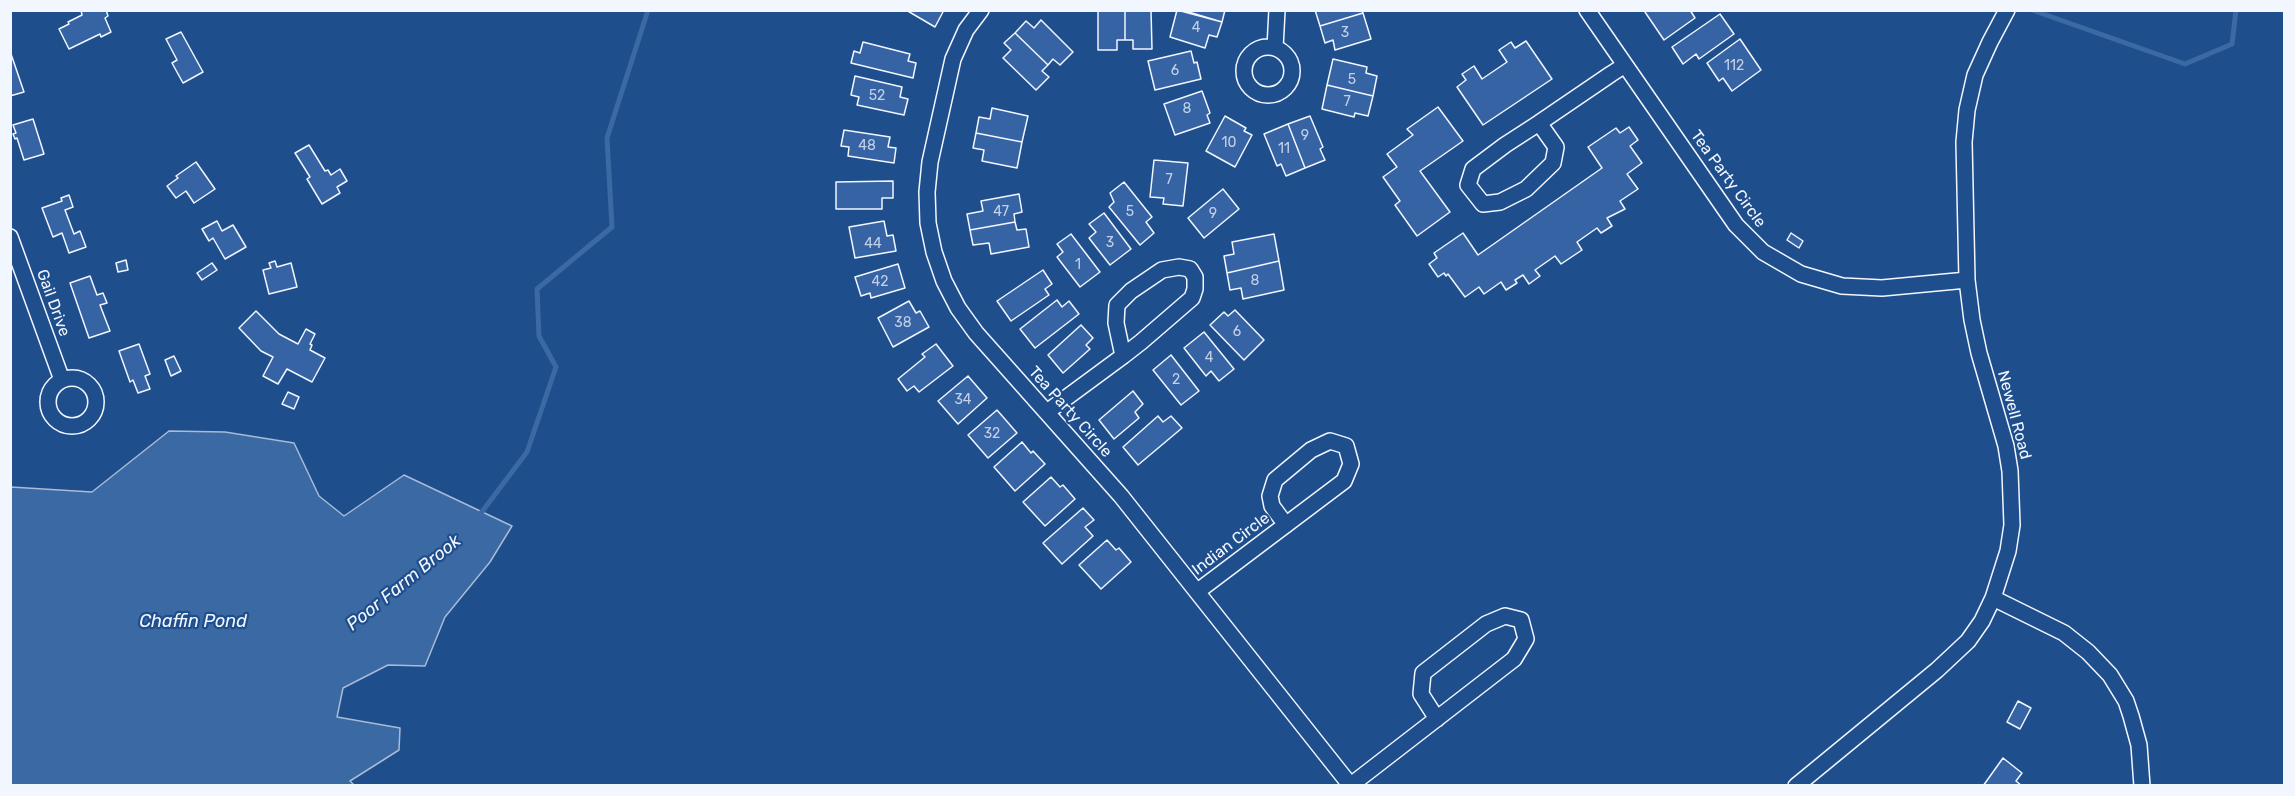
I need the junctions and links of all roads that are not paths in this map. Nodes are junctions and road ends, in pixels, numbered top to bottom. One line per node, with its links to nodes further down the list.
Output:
1 (981, 10): 12 (street, Tea Party Circle)
2 (1276, 10): 5 (street)
3 (1587, 10): 6 (street, Tea Party Circle)
4 (2006, 11): 9 (street, Newell Road)
5 (1275, 48)
6 (1625, 65): 7 (street); 9 (street, Tea Party Circle)
7 (1539, 123): 7 (street)
8 (10, 237): 11 (street, Gail Drive)
9 (1967, 280): 15 (street, Newell Road)
10 (1124, 356): 10 (street); 12 (street)
11 (62, 380)
12 (1047, 412): 14 (street, Tea Party Circle)
13 (1286, 525): 13 (street, Indian Circle); 14 (street, Indian Circle)
14 (1198, 591): 17 (street, Tea Party Circle)
15 (1993, 598): 18 (street, Newell Road); 19 (street)
16 (1437, 719): 16 (street); 17 (street)
17 (1351, 785)
18 (1796, 786)
19 (2142, 786)

